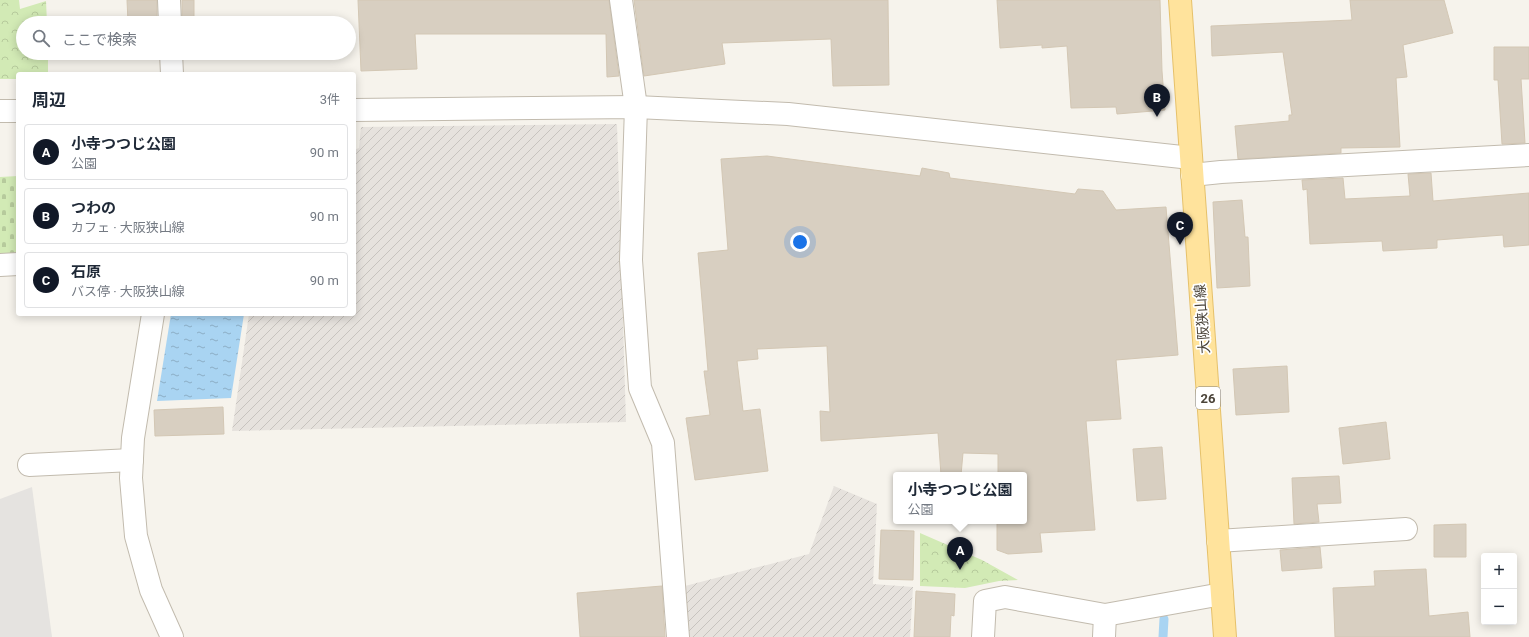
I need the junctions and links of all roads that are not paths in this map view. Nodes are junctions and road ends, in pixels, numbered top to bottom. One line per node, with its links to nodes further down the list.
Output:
1 (169, 0): 4 (street)
2 (622, 0): 7 (street)
3 (1180, 0): 12 (main road, 大阪狭山線 / 26)
4 (170, 16)
5 (172, 60): 6 (street)
6 (172, 72)
7 (636, 108): 8 (street); 12 (street); 23 (street)
8 (356, 110)
9 (0, 111): 10 (street)
10 (16, 111)
11 (1529, 155): 12 (street)
12 (1191, 167): 19 (main road, 大阪狭山線 / 26)
13 (16, 264): 14 (street)
14 (0, 265)
15 (153, 316): 16 (street)
16 (132, 460): 17 (street); 22 (street)
17 (29, 465)
18 (1406, 529): 19 (street)
19 (1218, 541): 20 (main road, 大阪狭山線 / 26)
20 (1222, 594): 21 (street); 26 (main road, 大阪狭山線 / 26)
21 (1105, 615): 24 (street); 25 (street)
22 (172, 637)
23 (678, 637)
24 (983, 637)
25 (1104, 637)
26 (1225, 637)

